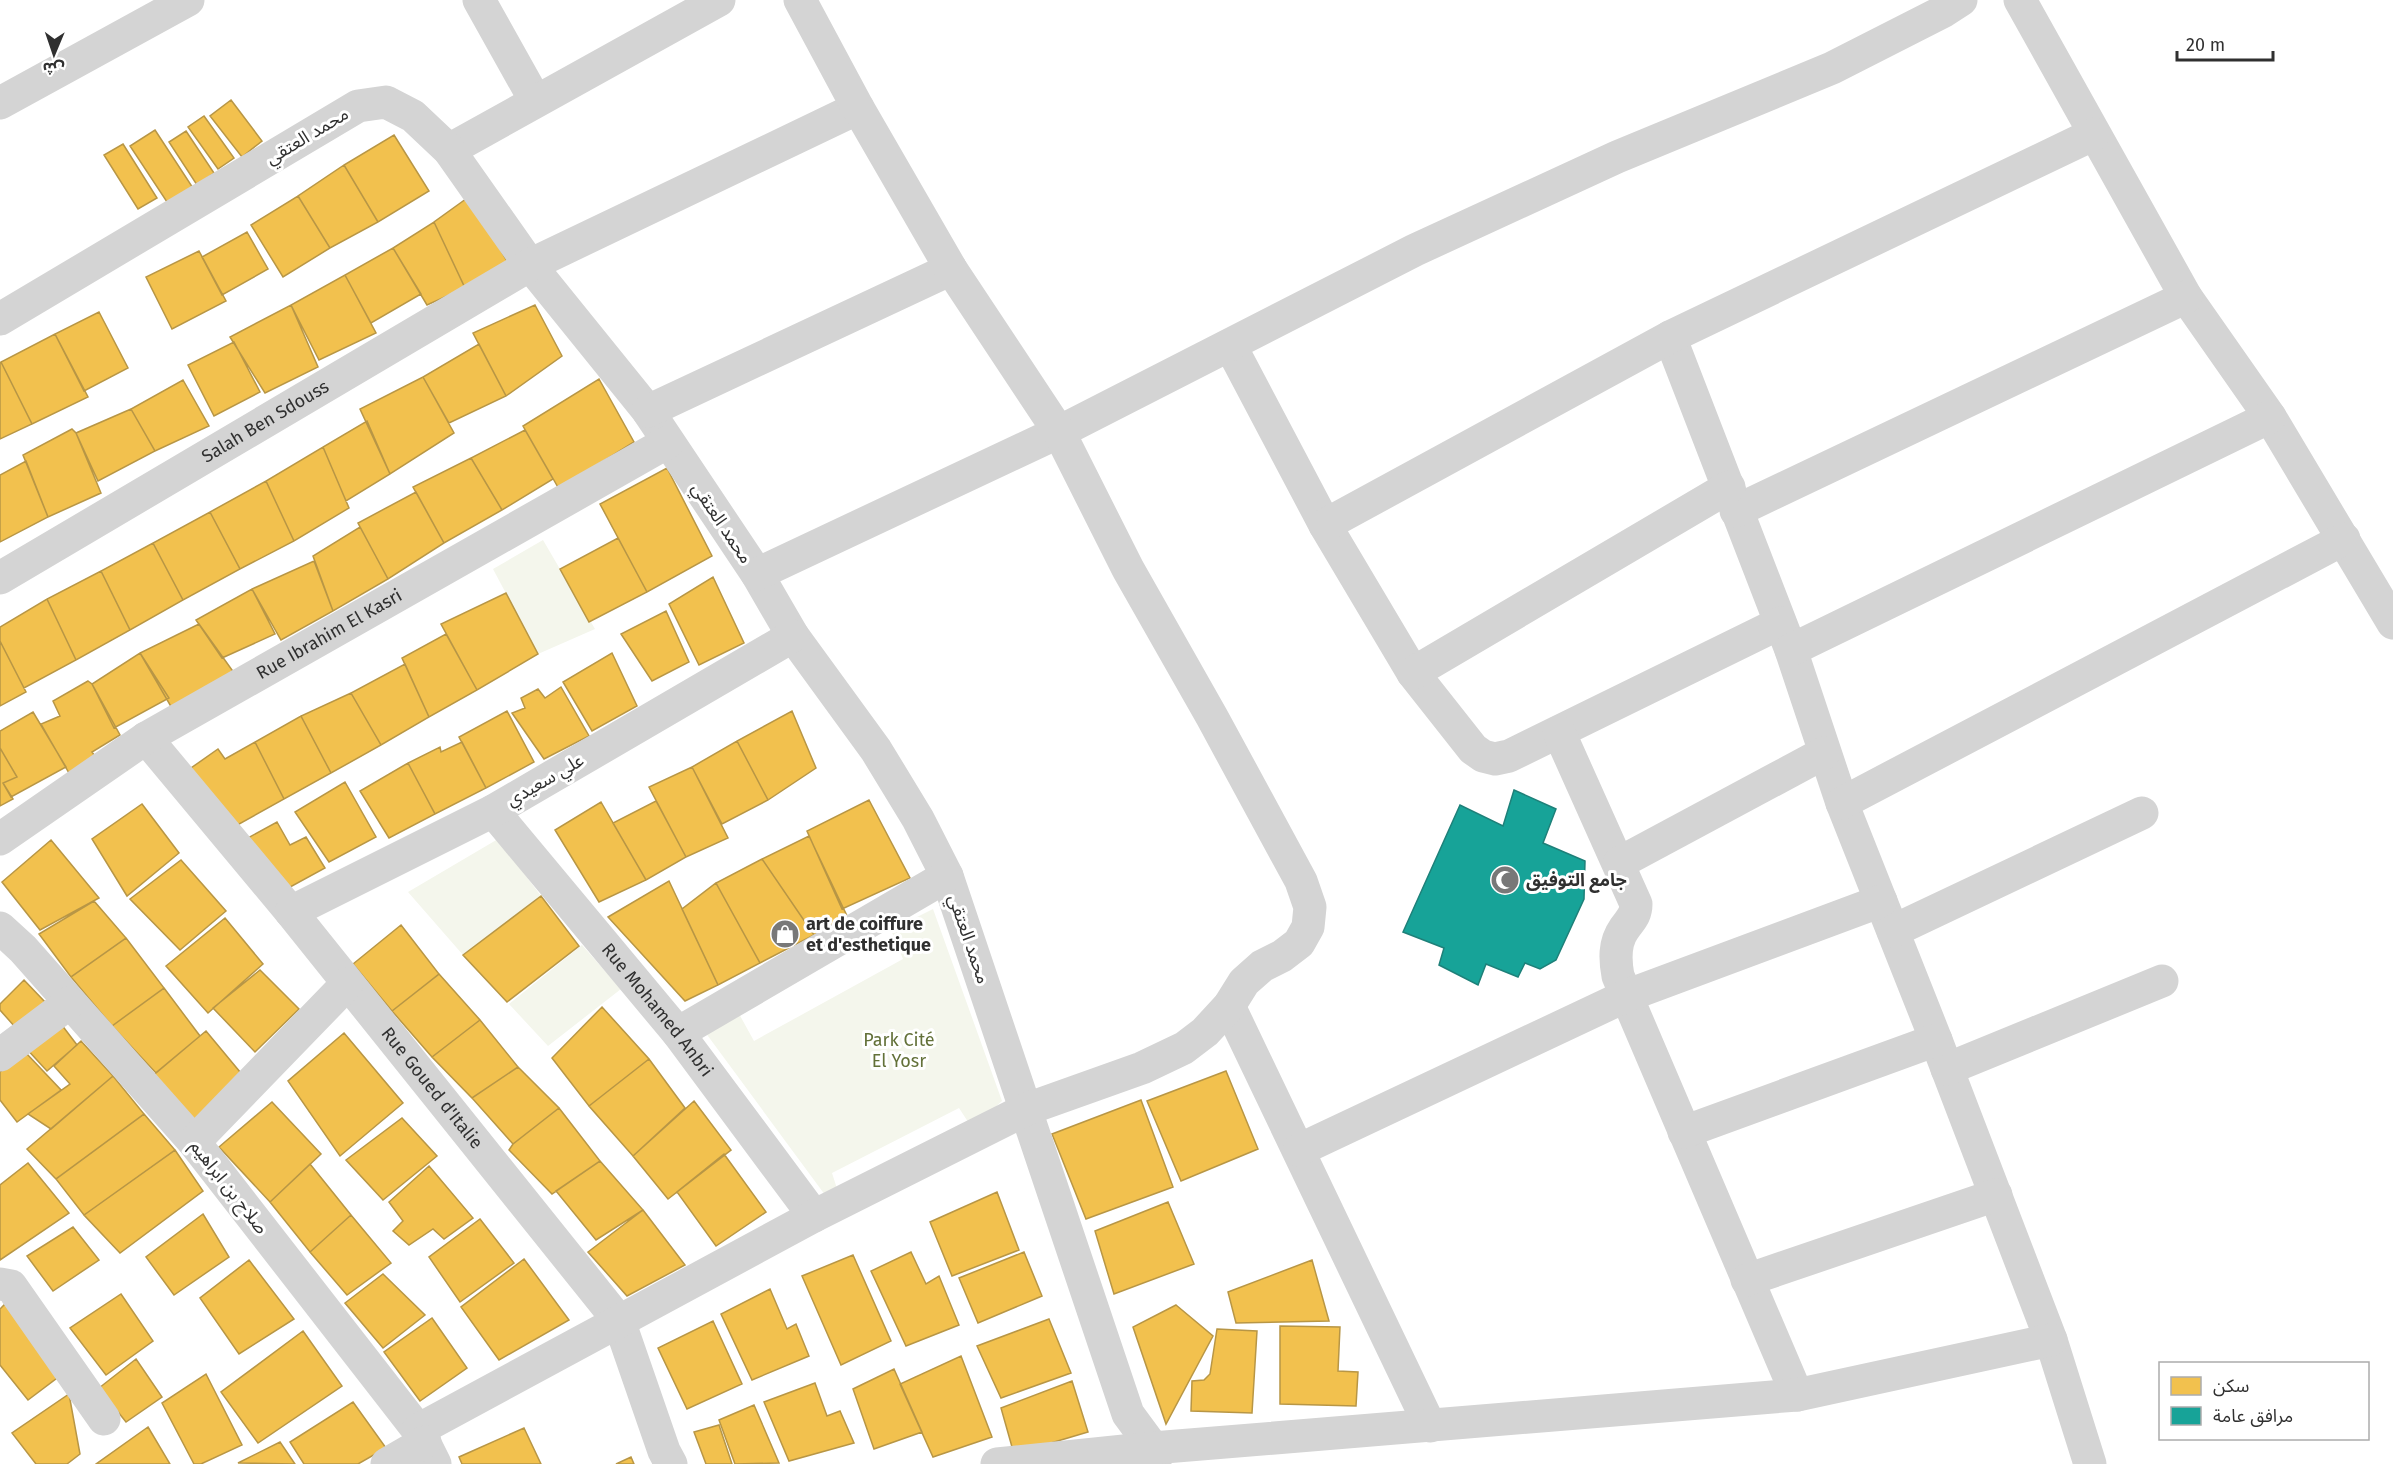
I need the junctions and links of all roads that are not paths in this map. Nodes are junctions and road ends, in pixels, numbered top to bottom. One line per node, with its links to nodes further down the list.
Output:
1 (188, 0): 8 (street)
2 (479, 0): 7 (street)
3 (720, 0): 7 (street)
4 (800, 0): 9 (street)
5 (1961, 0): 17 (street)
6 (2020, 0): 10 (street)
7 (535, 100): 11 (street)
8 (0, 103)
9 (858, 108): 12 (street, Salah Ben Sdouss); 13 (street)
10 (2094, 134): 14 (street); 16 (street)
11 (448, 150): 12 (street, محمد العتقي); 15 (street, محمد العتقي)
12 (530, 265): 18 (street, محمد العتقي); 26 (street, Salah Ben Sdouss)
13 (951, 269): 18 (street); 20 (street)
14 (2186, 297): 19 (street); 22 (street)
15 (0, 319)
16 (1670, 337): 22 (street); 23 (street)
17 (1230, 345): 20 (street); 23 (street)
18 (648, 411): 21 (street, محمد العتقي)
19 (2270, 417): 24 (street); 29 (street)
20 (1059, 432): 25 (street); 47 (street)
21 (668, 442): 25 (street, محمد العتقي); 32 (street, Rue Ibrahim El Kasri)
22 (1733, 499): 29 (street); 30 (street)
23 (1325, 525): 30 (street)
24 (2344, 538): 27 (street); 34 (street)
25 (757, 574): 28 (street, محمد العتقي)
26 (0, 578)
27 (2393, 623)
28 (793, 636): 35 (street, علي سعيدي); 39 (street, محمد العتقي)
29 (1785, 637): 31 (street); 33 (street)
30 (1413, 673): 31 (street)
31 (1559, 732): 38 (street)
32 (146, 738): 37 (street, Rue Ibrahim El Kasri); 40 (street, Rue Goued d'Italie)
33 (1824, 753): 34 (street); 38 (street)
34 (1842, 803): 41 (street)
35 (493, 811): 40 (street, علي سعيدي); 48 (street, Rue Mohamed Anbri)
36 (2142, 813): 41 (street)
37 (0, 838)
38 (1619, 863): 45 (street)
39 (947, 876): 48 (street); 51 (street, محمد العتقي)
40 (291, 912): 44 (street, Rue Goued d'Italie)
41 (1887, 916): 45 (street); 49 (street)
42 (0, 928): 46 (street, صلاح بن ابراهيم)
43 (2162, 981): 49 (street)
44 (347, 984): 53 (street); 59 (street, Rue Goued d'Italie)
45 (1626, 996): 52 (street); 54 (street)
46 (69, 1003): 50 (street); 53 (street, صلاح بن ابراهيم)
47 (1229, 1006): 51 (street); 54 (street)
48 (678, 1033): 56 (street, Rue Mohamed Anbri)
49 (1942, 1054): 52 (street); 55 (street)
50 (0, 1055)
51 (1027, 1109): 56 (street); 62 (street, محمد العتقي)
52 (1684, 1132): 57 (street)
53 (194, 1142): 65 (street, صلاح بن ابراهيم)
54 (1299, 1150): 64 (street)
55 (1996, 1196): 57 (street); 60 (street)
56 (814, 1216): 59 (street)
57 (1747, 1280): 61 (street)
58 (0, 1284): 63 (street)
59 (619, 1321): 65 (street); 69 (street, Rue Goued d'Italie)
60 (2052, 1340): 61 (street); 71 (street)
61 (1797, 1395): 64 (street)
62 (1128, 1414): 66 (street, محمد العتقي); 67 (street, محمد العتقي)
63 (104, 1419)
64 (1430, 1426): 66 (street)
65 (426, 1445): 68 (street)
66 (1154, 1456): 67 (street)
67 (1121, 1458): 70 (street)
68 (387, 1464)
69 (671, 1464)
70 (997, 1464)
71 (2090, 1464)

